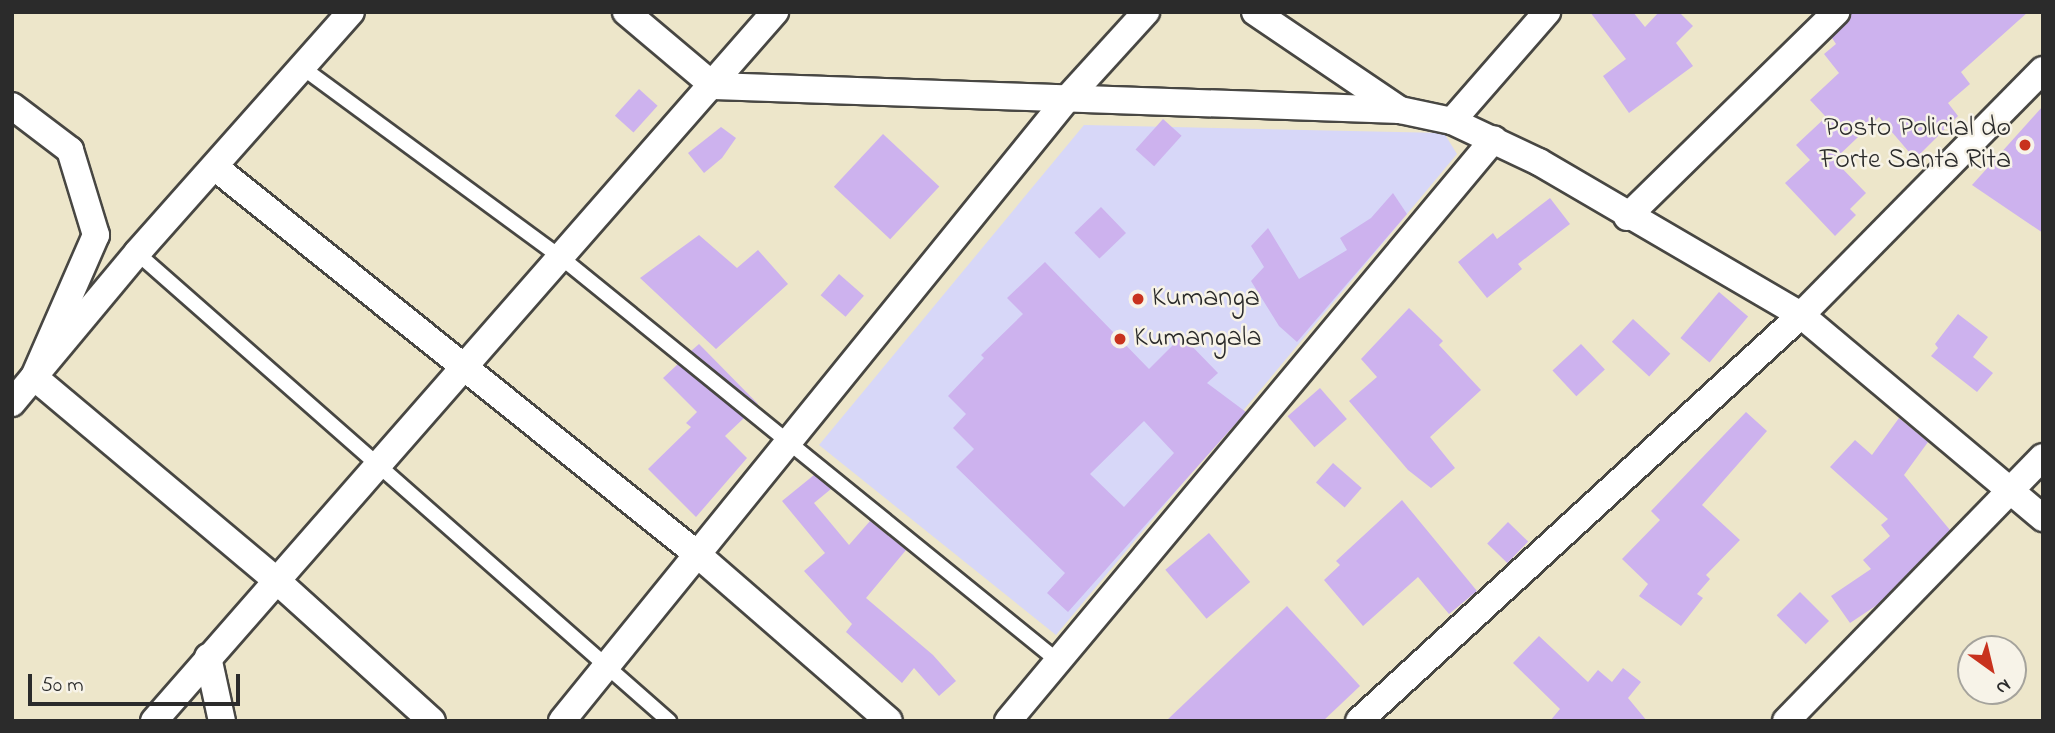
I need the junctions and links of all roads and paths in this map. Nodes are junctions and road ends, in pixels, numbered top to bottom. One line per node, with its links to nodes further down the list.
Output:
1 (351, 12): 8 (street)
2 (626, 12): 10 (street)
3 (775, 12): 10 (street)
4 (1146, 12): 11 (street)
5 (1255, 12): 13 (street)
6 (1547, 12): 14 (street)
7 (1836, 12): 17 (street)
8 (303, 68): 16 (street); 19 (lane)
9 (2043, 70): 20 (street)
10 (714, 86): 11 (street); 19 (street)
11 (1066, 100): 13 (street); 24 (street)
12 (12, 106): 22 (street)
13 (1399, 110): 14 (street)
14 (1452, 121): 15 (street)
15 (1494, 139): 17 (street); 32 (street)
16 (216, 168): 18 (street); 21 (street)
17 (1627, 217): 20 (street)
18 (137, 253): 22 (street); 26 (lane)
19 (563, 259): 21 (street); 24 (lane)
20 (1801, 315): 27 (street); 41 (street)
21 (466, 366): 26 (street); 29 (street)
22 (34, 377): 23 (street); 30 (street)
23 (12, 403)
24 (790, 440): 29 (street); 32 (lane)
25 (2043, 457): 27 (street)
26 (379, 466): 30 (street); 33 (lane)
27 (2010, 486): 28 (street); 42 (street)
28 (2043, 518)
29 (697, 554): 33 (street); 39 (street)
30 (276, 580): 31 (street); 36 (street)
31 (208, 657): 34 (street); 35 (street)
32 (1058, 661): 40 (street)
33 (607, 665): 37 (street); 38 (lane)
34 (154, 721)
35 (222, 721)
36 (432, 721)
37 (562, 721)
38 (669, 721)
39 (889, 721)
40 (1009, 721)
41 (1359, 721)
42 (1786, 721)

